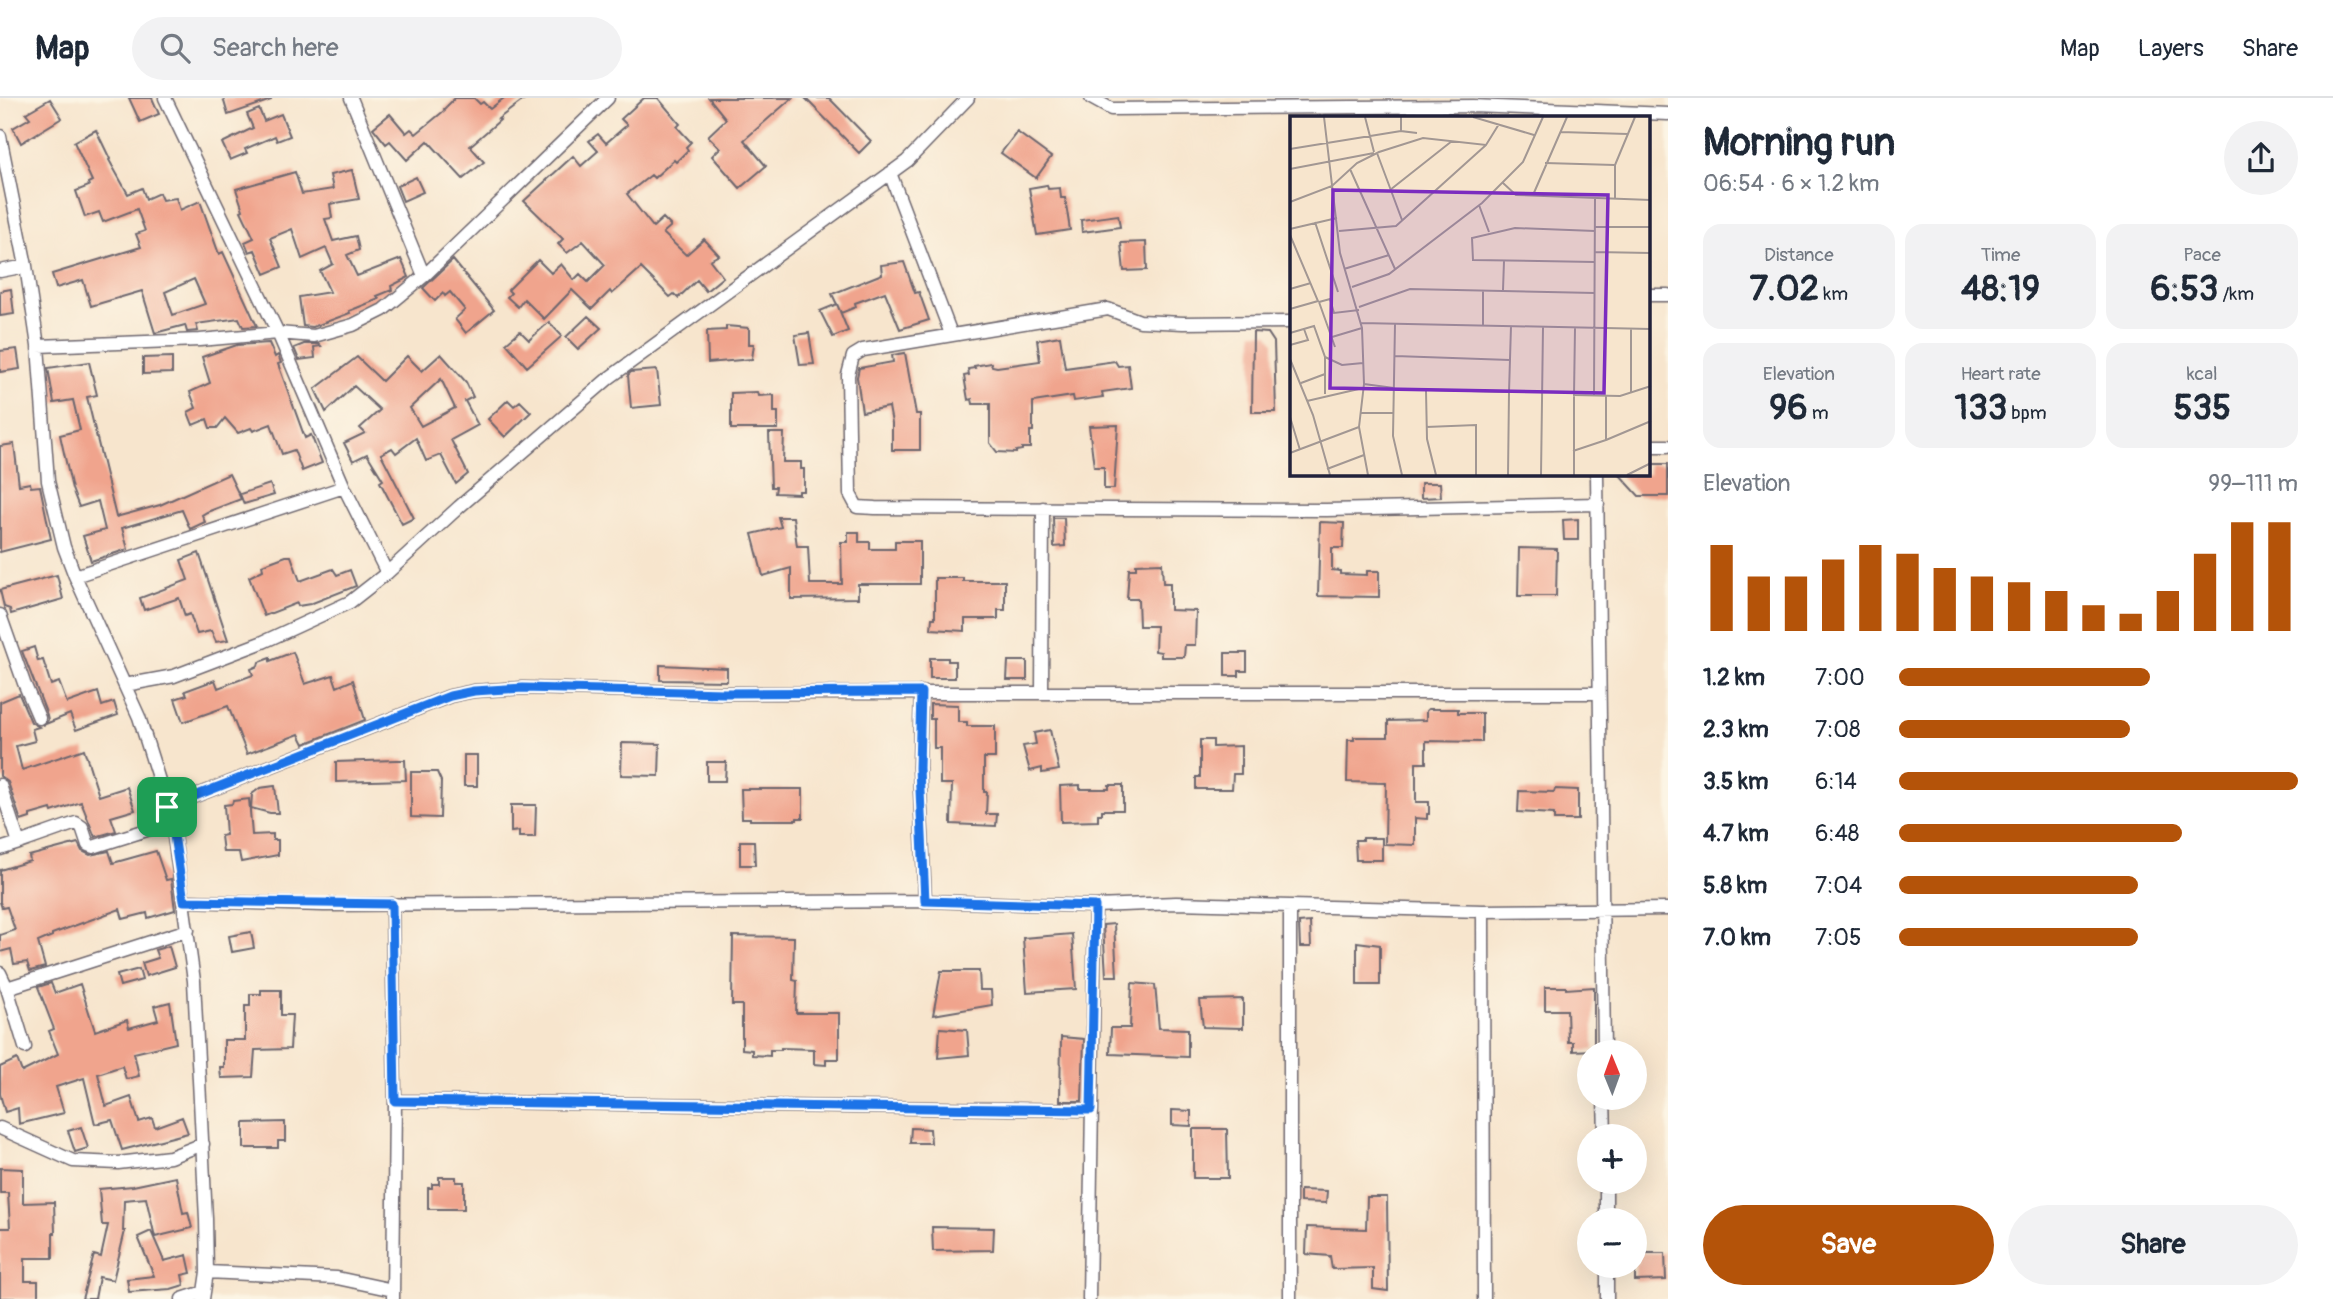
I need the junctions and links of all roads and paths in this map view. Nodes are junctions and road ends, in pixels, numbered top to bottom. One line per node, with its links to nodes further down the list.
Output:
1 (165, 98): 17 (street)
2 (351, 98): 13 (street)
3 (608, 98): 13 (street)
4 (968, 98): 10 (street)
5 (1091, 98): 6 (street)
6 (1216, 103): 7 (street)
7 (1588, 114): 8 (street)
8 (1668, 114)
9 (0, 136): 11 (street)
10 (890, 173): 18 (street); 26 (street)
11 (26, 266): 12 (street); 19 (street)
12 (0, 271)
13 (424, 276): 17 (street)
14 (1650, 295): 15 (street)
15 (1668, 295)
16 (1290, 322): 18 (street)
17 (278, 333): 19 (street); 23 (street)
18 (951, 334): 25 (street)
19 (38, 346): 27 (street)
20 (1650, 446): 21 (street)
21 (1668, 446)
22 (1597, 476): 24 (street)
23 (344, 487): 26 (street); 27 (street)
24 (1598, 503): 25 (street); 32 (street)
25 (1043, 508): 31 (street)
26 (387, 573): 29 (street)
27 (75, 576): 29 (street)
28 (0, 615): 33 (street)
29 (125, 685): 35 (street)
30 (921, 692): 31 (street); 35 (street); 40 (street)
31 (1042, 693): 32 (street)
32 (1599, 693): 45 (street)
33 (39, 718)
34 (0, 785): 37 (street)
35 (167, 807): 36 (street)
36 (172, 822): 37 (street); 39 (street)
37 (19, 842): 38 (street)
38 (0, 849)
39 (184, 901): 41 (street); 47 (street)
40 (925, 901): 41 (street); 42 (street)
41 (392, 904): 52 (street)
42 (1095, 906): 43 (street); 53 (street)
43 (1290, 906): 46 (street); 62 (street)
44 (1668, 909): 45 (street)
45 (1602, 910): 46 (street); 50 (street)
46 (1483, 911): 63 (street)
47 (188, 930): 49 (street); 55 (street)
48 (0, 973): 49 (street)
49 (8, 988): 51 (street)
50 (1604, 1040)
51 (25, 1047)
52 (395, 1101): 53 (street); 59 (street)
53 (1091, 1110): 61 (street)
54 (0, 1128): 55 (street)
55 (203, 1144): 56 (street)
56 (207, 1272): 58 (street); 59 (street)
57 (1607, 1278): 64 (street)
58 (204, 1295): 60 (street)
59 (393, 1295)
60 (182, 1299)
61 (1089, 1299)
62 (1290, 1299)
63 (1485, 1299)
64 (1607, 1299)

